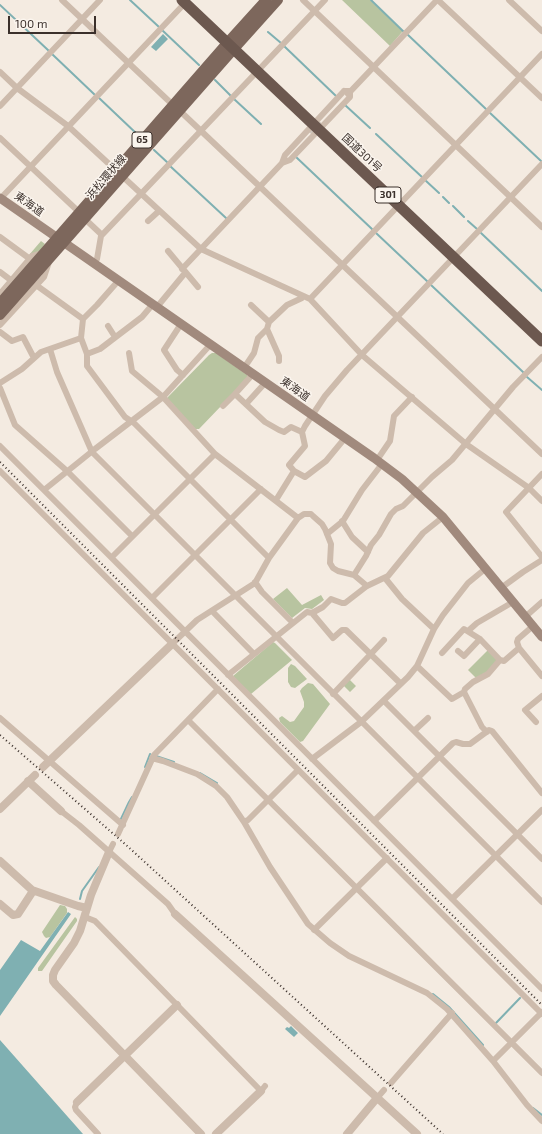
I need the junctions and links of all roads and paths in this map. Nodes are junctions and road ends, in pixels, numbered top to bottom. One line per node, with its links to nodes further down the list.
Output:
1 (62, 0): 11 (street)
2 (100, 0): 11 (street)
3 (266, 0): 13 (main road, 浜松環状線 / 65)
4 (278, 0): 13 (main road, 浜松環状線 / 65)
5 (303, 0): 10 (street)
6 (325, 0): 10 (street)
7 (437, 0): 16 (street); 19 (street)
8 (509, 0): 12 (street)
9 (187, 2): 13 (highway, 国道301号 / 301); 15 (street)
10 (314, 11): 16 (street); 17 (street)
11 (82, 19): 15 (street); 20 (street)
12 (542, 31)
13 (230, 46): 17 (highway, 国道301号 / 301); 24 (main road, 浜松環状線 / 65)
14 (542, 54): 19 (street)
15 (128, 62): 24 (street); 25 (street)
16 (373, 67): 21 (street); 29 (street)
17 (257, 71): 26 (highway, 国道301号 / 301); 27 (street)
18 (0, 72): 20 (street)
19 (520, 78): 22 (street); 29 (street)
20 (17, 88): 23 (street); 25 (street)
21 (350, 91): 26 (street); 26 (street)
22 (542, 98)
23 (0, 106)
24 (176, 108): 27 (street); 32 (main road, 浜松環状線 / 65)
25 (68, 126): 31 (street); 32 (street)
26 (316, 127): 33 (street); 37 (highway, 国道301号 / 301)
27 (201, 131): 33 (street); 34 (street)
28 (0, 138): 31 (street)
29 (456, 145): 35 (street); 37 (street)
30 (542, 164): 35 (street)
31 (30, 166): 36 (street); 39 (street)
32 (118, 174): 34 (street); 39 (main road, 浜松環状線 / 65)
33 (260, 187): 45 (street); 51 (street)
34 (141, 194): 38 (street); 42 (street)
35 (511, 197): 41 (street); 48 (street)
36 (1, 201): 44 (main road, 東海道)
37 (399, 205): 48 (highway, 国道301号 / 301); 51 (street)
38 (159, 211): 40 (street); 45 (street)
39 (82, 216): 42 (street); 44 (main road, 浜松環状線 / 65)
40 (148, 221)
41 (542, 227)
42 (102, 235): 50 (street)
43 (0, 237): 49 (street)
44 (61, 240): 47 (main road, 浜松環状線 / 65); 50 (main road, 東海道)
45 (201, 249): 52 (street); 59 (street)
46 (168, 251): 52 (street)
47 (46, 256): 49 (street); 56 (street); 61 (main road, 浜松環状線 / 65); 64 (main road, 浜松環状線 / 65)
48 (454, 257): 65 (street); 75 (highway, 国道301号 / 301)
49 (30, 259): 54 (street)
50 (94, 262): 55 (main road, 東海道)
51 (342, 265): 60 (street); 65 (street)
52 (184, 271): 57 (street); 62 (street)
53 (0, 272): 54 (street)
54 (12, 280): 58 (street)
55 (119, 280): 62 (main road, 東海道); 66 (street)
56 (36, 285): 66 (street); 69 (street)
57 (198, 287)
58 (0, 294)
59 (303, 296): 60 (street); 67 (street)
60 (310, 299): 80 (street)
61 (0, 304)
62 (155, 305): 68 (main road, 東海道); 73 (street)
63 (251, 305): 67 (street)
64 (0, 315)
65 (397, 317): 80 (street); 94 (street)
66 (83, 319): 74 (street)
67 (269, 322): 71 (street)
68 (181, 324): 76 (main road, 東海道); 86 (street)
69 (0, 325)
70 (108, 326): 73 (street)
71 (267, 329): 83 (street); 84 (street)
72 (0, 332): 82 (street)
73 (114, 337): 79 (street)
74 (81, 338): 77 (street); 79 (street)
75 (542, 341)
76 (210, 345): 84 (main road, 東海道); 86 (street)
77 (50, 349): 82 (street); 101 (street)
78 (129, 352): 90 (street)
79 (86, 354): 96 (street)
80 (362, 355): 91 (street); 95 (street)
81 (542, 357): 94 (street)
82 (34, 358): 88 (street)
83 (279, 361)
84 (244, 368): 85 (main road, 東海道)
85 (253, 374): 87 (main road, 東海道); 89 (street)
86 (183, 375): 90 (street)
87 (265, 382): 92 (street); 95 (main road, 東海道)
88 (0, 383): 106 (street)
89 (235, 394): 92 (street); 93 (street)
90 (163, 397): 96 (street); 102 (street)
91 (412, 397): 99 (street); 104 (street)
92 (246, 404): 97 (street)
93 (223, 406)
94 (495, 409): 99 (street); 103 (street)
95 (312, 415): 97 (street); 98 (main road, 東海道)
96 (131, 421): 101 (street); 109 (street)
97 (302, 432): 107 (street)
98 (346, 438): 104 (main road, 東海道); 107 (street)
99 (466, 444): 110 (street); 113 (street)
100 (0, 446): 112 (street)
101 (92, 452): 106 (street); 116 (street)
102 (215, 454): 109 (street); 111 (street)
103 (542, 454)
104 (380, 462): 113 (main road, 東海道); 120 (street)
105 (0, 471): 151 (street)
106 (67, 471): 112 (street); 122 (street)
107 (294, 471): 114 (street)
108 (542, 474): 110 (street)
109 (190, 479): 116 (street); 119 (street)
110 (529, 488): 115 (street); 126 (street)
111 (261, 489): 114 (street); 119 (street)
112 (44, 490): 125 (street)
113 (418, 492): 117 (main road, 東海道); 123 (street)
114 (276, 500): 118 (street)
115 (542, 501)
116 (154, 515): 122 (street); 124 (street)
117 (443, 517): 129 (main road, 東海道); 131 (street)
118 (298, 518): 121 (street); 127 (street)
119 (231, 520): 124 (street); 127 (street)
120 (342, 521): 121 (street); 123 (street)
121 (327, 534): 130 (street)
122 (132, 536): 125 (street)
123 (368, 552): 130 (street)
124 (195, 555): 135 (street); 136 (street)
125 (112, 557): 136 (street)
126 (542, 557)
127 (269, 558): 132 (street)
128 (542, 560): 134 (street)
129 (485, 569): 134 (main road, 東海道); 144 (street)
130 (354, 575): 133 (street)
131 (385, 578): 133 (street); 144 (street)
132 (255, 582): 135 (street); 142 (street)
133 (367, 586): 140 (street)
134 (501, 588): 137 (main road, 東海道)
135 (235, 596): 139 (street); 147 (street)
136 (152, 598): 146 (street)
137 (513, 602): 141 (main road, 東海道); 145 (street)
138 (542, 602): 141 (street)
139 (212, 610): 146 (street); 155 (street)
140 (312, 613): 142 (street); 156 (street)
141 (525, 617): 143 (main road, 東海道)
142 (293, 623): 147 (street)
143 (533, 626): 148 (main road, 東海道); 152 (street)
144 (434, 629): 158 (street)
145 (468, 631): 149 (street); 154 (street)
146 (185, 632): 151 (street); 159 (street)
147 (276, 636): 155 (street); 164 (street)
148 (542, 637)
149 (480, 639): 153 (street); 157 (street)
150 (384, 640): 156 (street)
151 (172, 644): 162 (street); 177 (street)
152 (519, 648): 157 (street); 160 (street)
153 (458, 651)
154 (442, 653)
155 (254, 654): 159 (street)
156 (370, 655): 161 (street); 164 (street)
157 (500, 660): 163 (street)
158 (416, 666): 161 (street); 163 (street)
159 (228, 675): 176 (street)
160 (542, 676)
161 (401, 684): 166 (street)
162 (218, 689): 169 (street); 179 (street)
163 (464, 692): 173 (street)
164 (333, 694): 170 (street)
165 (542, 696): 171 (street)
166 (384, 701): 170 (street); 172 (street)
167 (0, 718): 177 (street)
168 (428, 718): 172 (street)
169 (188, 720): 175 (street); 184 (street)
170 (362, 722): 176 (street); 181 (street)
171 (536, 722)
172 (414, 731): 174 (street)
173 (486, 732): 174 (street); 183 (street)
174 (440, 756): 181 (street); 192 (street)
175 (152, 758): 189 (street); 190 (street)
176 (312, 759): 188 (street)
177 (50, 761): 178 (street); 190 (street)
178 (43, 767)
179 (298, 770): 184 (street); 196 (street)
180 (35, 775): 182 (street)
181 (418, 778): 188 (street); 195 (street)
182 (28, 781): 185 (street); 187 (street)
183 (542, 793)
184 (268, 800): 189 (street); 199 (street)
185 (0, 809)
186 (542, 810): 192 (street)
187 (61, 811): 194 (street)
188 (374, 821): 201 (street)
189 (244, 822): 207 (street)
190 (122, 825): 191 (street)
191 (118, 834)
192 (517, 834): 195 (street); 197 (street)
193 (114, 844): 194 (street)
194 (109, 852): 204 (street); 205 (street)
195 (496, 856): 201 (street); 202 (street)
196 (387, 858): 199 (street); 211 (street)
197 (542, 859)
198 (0, 861): 200 (street)
199 (356, 888): 207 (street); 212 (street)
200 (33, 891): 203 (street); 204 (street)
201 (452, 899): 208 (street)
202 (542, 902)
203 (0, 904)
204 (87, 908): 206 (street)
205 (175, 914): 219 (street)
206 (85, 917): 209 (street); 213 (street)
207 (314, 930): 210 (street)
208 (542, 989)
209 (177, 1005): 213 (street); 217 (street)
210 (452, 1013): 214 (street); 216 (street)
211 (542, 1013): 212 (street)
212 (511, 1043): 214 (street); 215 (street)
213 (125, 1055): 220 (street); 223 (street)
214 (493, 1061): 221 (street)
215 (542, 1073)
216 (391, 1083)
217 (263, 1089): 224 (street)
218 (384, 1090): 219 (street)
219 (377, 1098): 225 (street); 226 (street)
220 (77, 1102): 222 (street)
221 (542, 1121)
222 (98, 1134)
223 (201, 1134)
224 (216, 1134)
225 (347, 1134)
226 (417, 1134)

